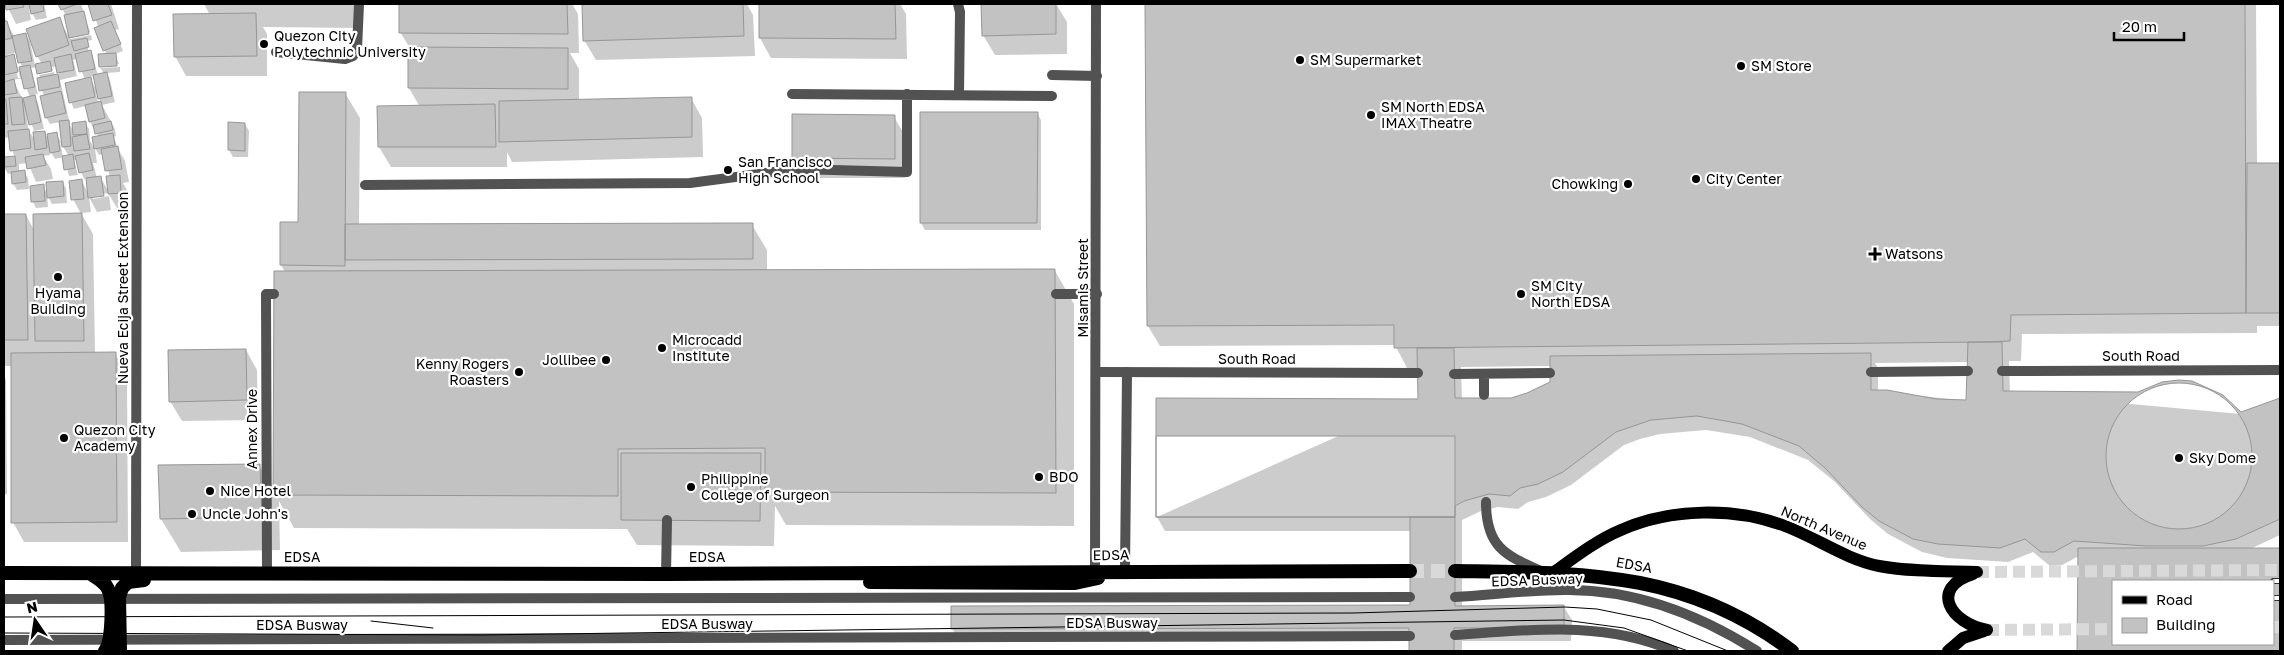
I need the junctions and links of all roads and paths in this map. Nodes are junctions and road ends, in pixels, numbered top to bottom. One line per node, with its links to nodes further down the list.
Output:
1 (137, 4): 34 (street, Nueva Ecija Street Extension)
2 (359, 4): 5 (street)
3 (958, 4): 10 (street)
4 (1096, 4): 7 (street, Misamis Street)
5 (276, 52)
6 (1052, 75): 7 (street)
7 (1097, 76): 15 (street, Misamis Street)
8 (792, 94): 9 (street)
9 (907, 94): 10 (street); 12 (street)
10 (959, 94): 11 (street)
11 (1052, 96)
12 (364, 185)
13 (274, 294): 35 (street, Annex Drive)
14 (1056, 294): 15 (street)
15 (1096, 294): 19 (street, Misamis Street)
16 (2280, 370): 18 (street, South Road)
17 (1968, 371): 21 (street)
18 (2002, 371)
19 (1096, 372): 20 (street, South Road); 38 (street, Misamis Street)
20 (1126, 372): 22 (street, South Road); 29 (street)
21 (1871, 372)
22 (1418, 373)
23 (1550, 373): 25 (street)
24 (1454, 374): 25 (street)
25 (1484, 374): 26 (street)
26 (1484, 395)
27 (1486, 502): 32 (street)
28 (667, 520): 37 (street)
29 (1125, 571): 30 (highway, EDSA); 38 (highway, EDSA)
30 (1410, 571)
31 (1455, 571): 32 (highway, EDSA)
32 (1549, 572): 49 (highway, EDSA); 50 (main road, North Avenue)
33 (4, 573): 36 (highway, EDSA)
34 (136, 573): 35 (highway, EDSA); 36 (highway, EDSA)
35 (267, 573): 37 (highway, EDSA)
36 (91, 574): 42 (highway)
37 (666, 574): 38 (highway, EDSA)
38 (1095, 575): 42 (highway)
39 (1410, 597): 42 (street, EDSA Busway)
40 (1455, 597): 48 (street, EDSA Busway)
41 (4, 599): 42 (street, EDSA Busway)
42 (115, 599): 46 (highway)
43 (1410, 636): 46 (street, EDSA Busway)
44 (1455, 636): 47 (street)
45 (4, 640): 46 (street, EDSA Busway)
46 (113, 646)
47 (1674, 651)
48 (1757, 651)
49 (1792, 651)
50 (1948, 651)

